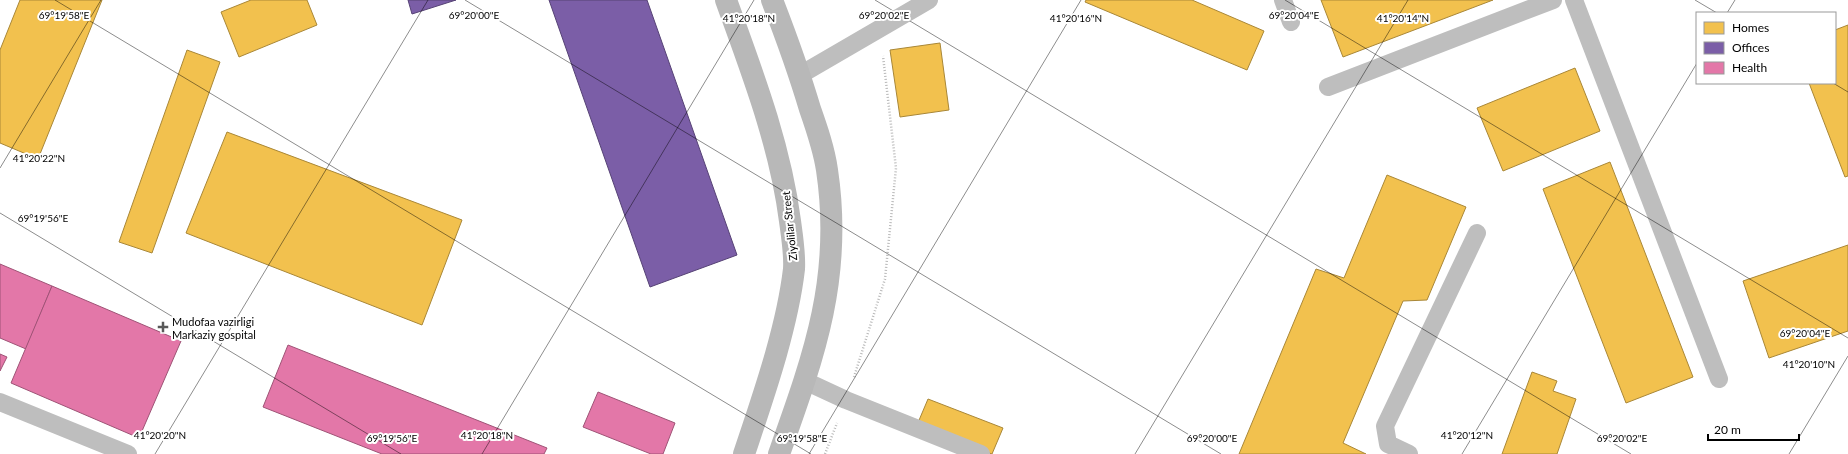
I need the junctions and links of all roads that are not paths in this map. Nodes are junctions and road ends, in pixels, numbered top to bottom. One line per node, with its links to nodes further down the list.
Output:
1 (726, 0): 15 (main road, Ziyolilar Street)
2 (772, 0): 8 (main road)
3 (929, 0): 8 (lane)
4 (1283, 0): 7 (lane)
5 (1574, 0): 11 (lane)
6 (1550, 1): 9 (lane)
7 (1291, 22)
8 (800, 75): 12 (main road)
9 (1328, 87)
10 (1477, 233): 18 (lane)
11 (1719, 379)
12 (805, 381): 16 (main road); 17 (lane)
13 (0, 402): 14 (lane)
14 (128, 454)
15 (744, 454)
16 (779, 454)
17 (981, 454)
18 (1409, 454)

